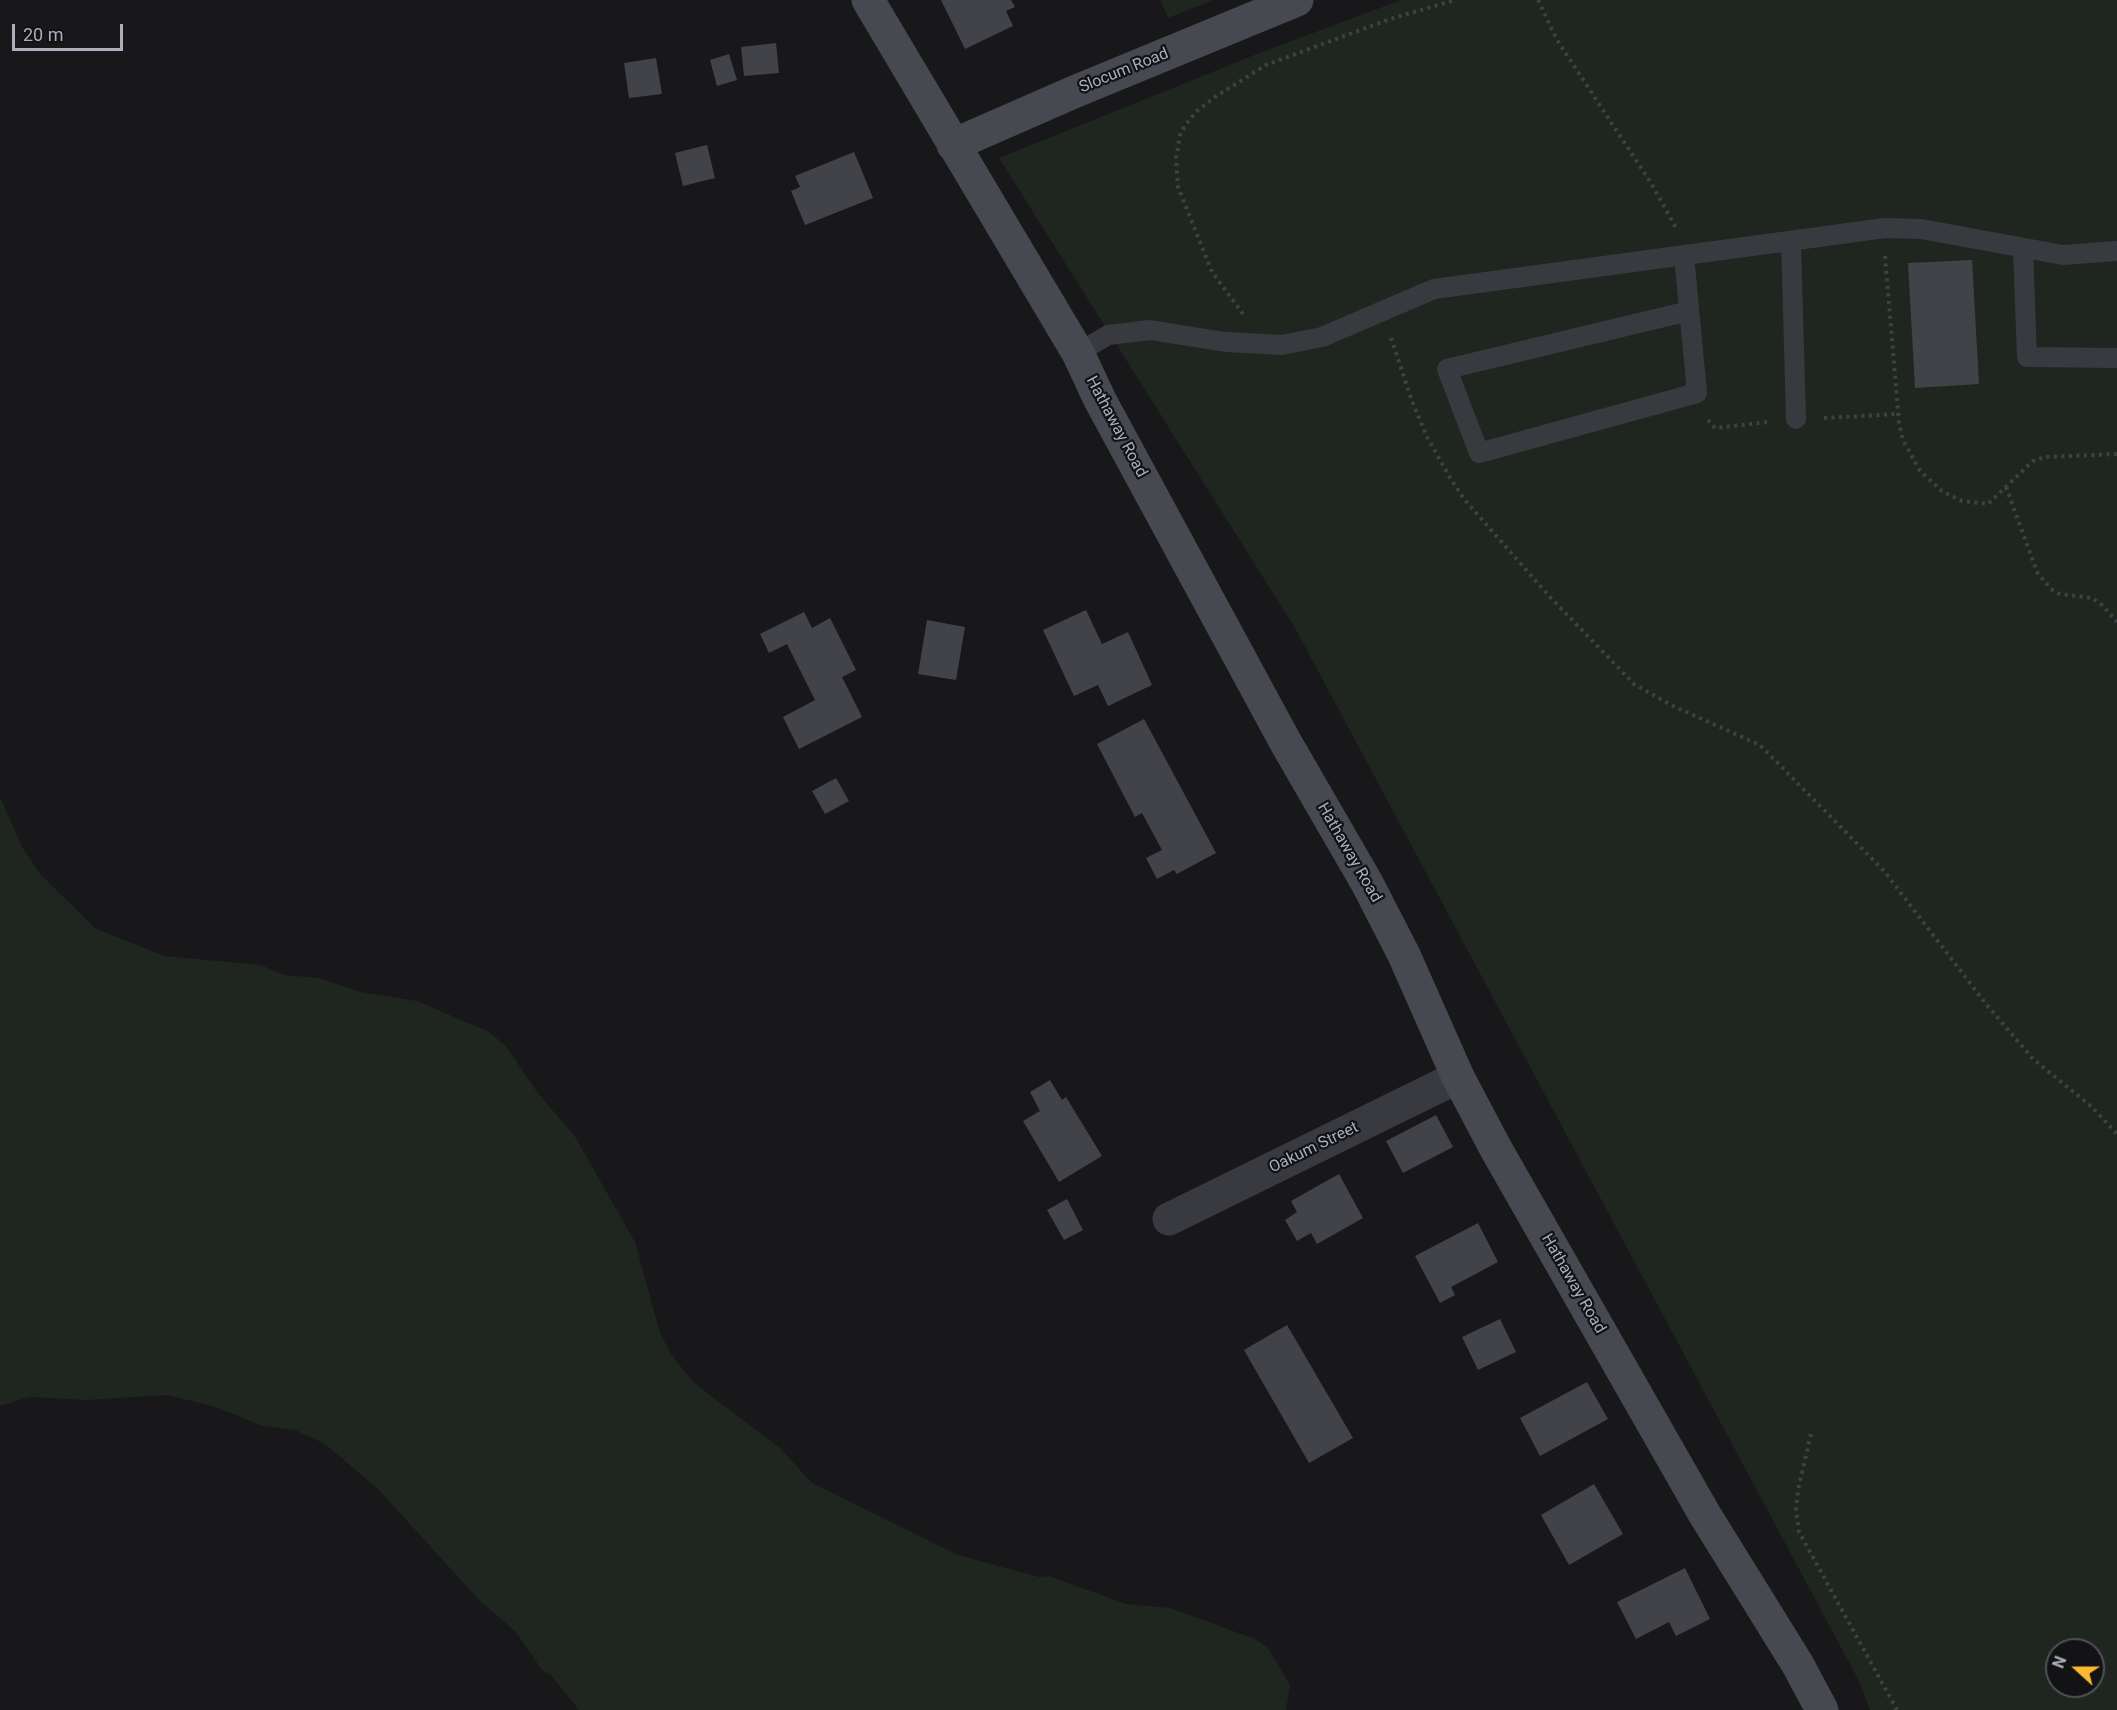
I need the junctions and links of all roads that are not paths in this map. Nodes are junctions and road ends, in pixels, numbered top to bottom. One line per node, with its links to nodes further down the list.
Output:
1 (868, 0): 3 (main road, Hathaway Road)
2 (1297, 0): 3 (main road, Slocum Road)
3 (952, 145): 9 (main road, Hathaway Road)
4 (1791, 241): 5 (lane); 7 (lane); 11 (lane)
5 (2023, 248): 6 (lane); 10 (lane)
6 (2117, 252)
7 (1684, 255): 8 (lane); 9 (lane)
8 (1689, 311): 8 (lane)
9 (1078, 353): 12 (main road, Hathaway Road)
10 (2117, 358)
11 (1796, 419)
12 (1458, 1077): 13 (street, Oakum Street); 14 (main road, Hathaway Road)
13 (1169, 1219)
14 (1822, 1710)

